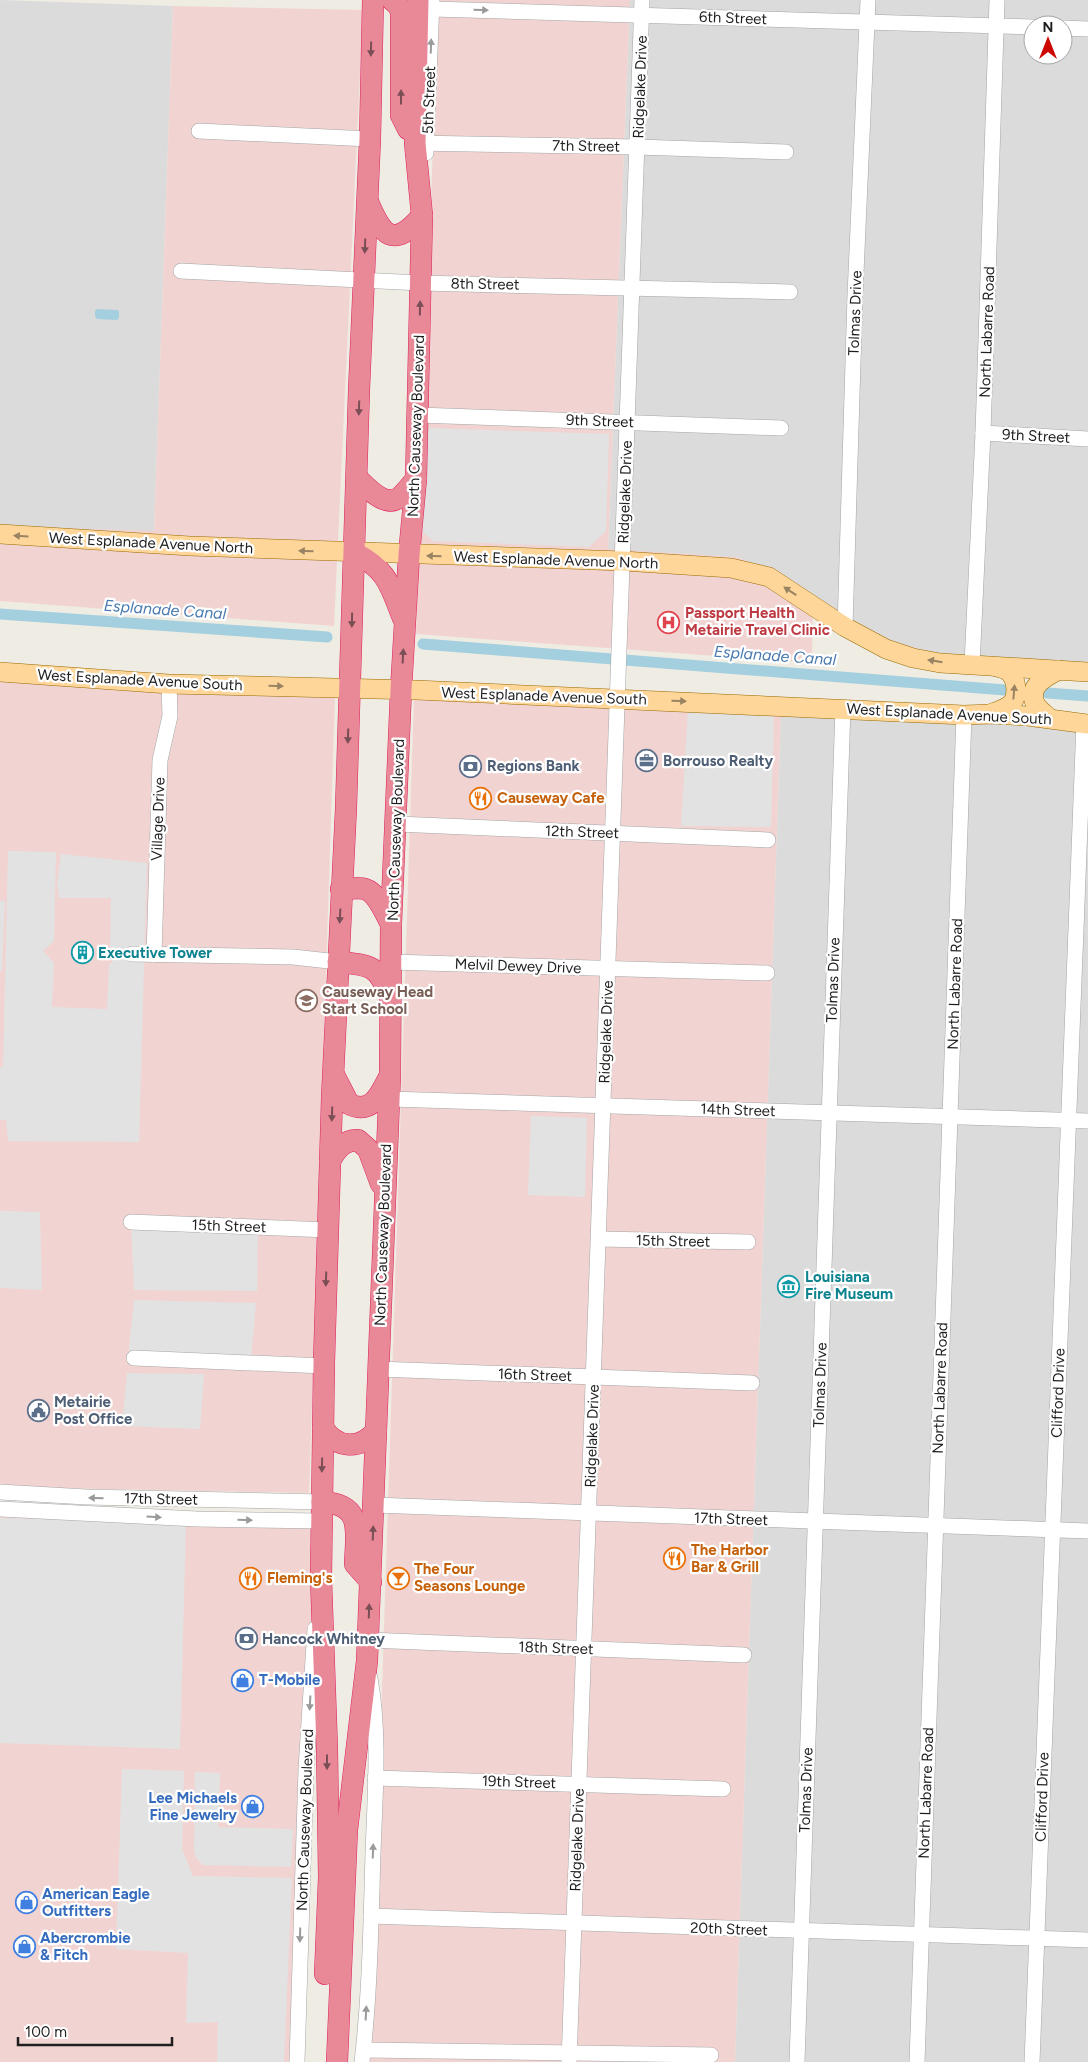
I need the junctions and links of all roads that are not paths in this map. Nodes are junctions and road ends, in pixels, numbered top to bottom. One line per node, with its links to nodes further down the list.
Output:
1 (372, 0): 13 (highway, North Causeway Boulevard, one-way to 13)
2 (392, 0): 14 (highway, one-way to 2)
3 (868, 0): 7 (street, Tolmas Drive)
4 (997, 0): 8 (street, North Labarre Road)
5 (428, 3): 6 (street, 6th Street, one-way to 6); 14 (highway, North Causeway Boulevard, one-way to 5)
6 (642, 8): 7 (street, 6th Street); 15 (street, Ridgelake Drive)
7 (867, 22): 8 (street, 6th Street); 36 (street, Tolmas Drive)
8 (997, 26): 9 (street, 6th Street); 27 (street, North Labarre Road)
9 (1023, 27)
10 (1073, 28): 11 (street)
11 (1088, 29)
12 (199, 131): 13 (street)
13 (370, 138): 17 (highway, North Causeway Boulevard)
14 (421, 143): 15 (street, 7th Street); 18 (highway, North Causeway Boulevard)
15 (637, 147): 16 (street, 7th Street); 22 (street, Ridgelake Drive)
16 (786, 152)
17 (367, 200): 18 (highway); 20 (highway, North Causeway Boulevard, one-way to 20)
18 (421, 208): 21 (highway, North Causeway Boulevard)
19 (180, 271): 20 (street, 8th Street)
20 (364, 280): 21 (street, 8th Street); 29 (highway, North Causeway Boulevard, one-way to 29)
21 (420, 283): 22 (street, 8th Street); 24 (highway, North Causeway Boulevard, one-way to 21)
22 (632, 287): 23 (street, 8th Street); 25 (street, Ridgelake Drive)
23 (790, 292)
24 (418, 415): 25 (street, 9th Street); 30 (highway, North Causeway Boulevard)
25 (628, 422): 26 (street, 9th Street); 34 (street, Ridgelake Drive)
26 (781, 428)
27 (983, 434): 28 (street, 9th Street); 37 (street, North Labarre Road)
28 (1088, 439)
29 (357, 478): 30 (highway); 32 (highway, North Causeway Boulevard)
30 (416, 479): 33 (highway, North Causeway Boulevard)
31 (0, 534): 32 (main road, West Esplanade Avenue North, one-way to 31)
32 (355, 553): 33 (main road, West Esplanade Avenue North); 35 (highway); 43 (highway, North Causeway Boulevard, one-way to 43)
33 (409, 555): 34 (main road, West Esplanade Avenue North, one-way to 33); 35 (highway, North Causeway Boulevard)
34 (623, 561): 36 (main road, West Esplanade Avenue North, one-way to 34); 45 (street, Ridgelake Drive)
35 (405, 623): 44 (highway, North Causeway Boulevard, one-way to 35)
36 (845, 627): 37 (main road, West Esplanade Avenue North, one-way to 36)
37 (972, 665): 38 (main road, West Esplanade Avenue North)
38 (996, 666): 39 (main road, West Esplanade Avenue North); 47 (main road, one-way to 38)
39 (1059, 670): 41 (main road, West Esplanade Avenue North); 49 (main road)
40 (0, 672): 42 (main road, West Esplanade Avenue South)
41 (1088, 672)
42 (169, 684): 43 (main road, West Esplanade Avenue South, one-way to 43); 57 (street, Village Drive)
43 (350, 688): 44 (main road, West Esplanade Avenue South); 54 (highway, North Causeway Boulevard, one-way to 54)
44 (401, 690): 45 (main road, West Esplanade Avenue South); 51 (highway, North Causeway Boulevard)
45 (618, 690): 46 (main road, West Esplanade Avenue South, one-way to 46); 52 (street, Ridgelake Drive)
46 (842, 708): 48 (main road, West Esplanade Avenue South); 67 (street, Tolmas Drive)
47 (991, 714): 48 (main road, West Esplanade Avenue South); 49 (main road, West Esplanade Avenue South)
48 (964, 715): 68 (street, North Labarre Road)
49 (1049, 718): 50 (main road, West Esplanade Avenue South)
50 (1086, 723): 69 (street, Clifford Drive)
51 (397, 824): 52 (street, 12th Street); 55 (highway, North Causeway Boulevard)
52 (613, 833): 53 (street, 12th Street); 60 (street, Ridgelake Drive)
53 (768, 840)
54 (342, 889): 55 (highway); 58 (highway, North Causeway Boulevard, one-way to 58)
55 (391, 924): 59 (highway, North Causeway Boulevard)
56 (132, 954): 57 (street)
57 (154, 955): 58 (street)
58 (338, 962): 62 (highway); 63 (highway, North Causeway Boulevard)
59 (390, 962): 60 (street, Melvil Dewey Drive); 62 (highway, North Causeway Boulevard)
60 (608, 969): 61 (street, Melvil Dewey Drive); 66 (street, Ridgelake Drive)
61 (766, 973)
62 (390, 997): 64 (highway, North Causeway Boulevard)
63 (333, 1072): 64 (highway); 71 (highway, North Causeway Boulevard, one-way to 71)
64 (390, 1075): 65 (highway, North Causeway Boulevard)
65 (389, 1099): 66 (street, 14th Street); 72 (highway, North Causeway Boulevard)
66 (603, 1106): 67 (street, 14th Street); 75 (street, Ridgelake Drive)
67 (829, 1112): 68 (street, 14th Street); 89 (street, Tolmas Drive)
68 (950, 1116): 69 (street, 14th Street); 90 (street, North Labarre Road)
69 (1067, 1120): 70 (street, 14th Street); 91 (street, Clifford Drive)
70 (1088, 1121)
71 (330, 1162): 72 (highway); 74 (highway, North Causeway Boulevard)
72 (384, 1192): 79 (highway, North Causeway Boulevard)
73 (131, 1222): 74 (street, 15th Street)
74 (328, 1230): 78 (highway, North Causeway Boulevard, one-way to 78)
75 (599, 1239): 76 (street, 15th Street); 80 (street, Ridgelake Drive)
76 (748, 1242)
77 (134, 1358): 78 (street)
78 (324, 1366): 82 (highway, North Causeway Boulevard)
79 (378, 1369): 80 (street, 16th Street); 83 (highway, North Causeway Boulevard)
80 (594, 1377): 81 (street, 16th Street); 88 (street, Ridgelake Drive)
81 (752, 1383)
82 (323, 1428): 83 (highway); 87 (highway, North Causeway Boulevard, one-way to 87)
83 (376, 1431): 85 (highway, North Causeway Boulevard)
84 (0, 1492): 87 (street, 17th Street, one-way to 84)
85 (374, 1505): 88 (street, 17th Street); 94 (highway, North Causeway Boulevard, one-way to 85)
86 (0, 1509): 87 (street, 17th Street, one-way to 87)
87 (321, 1512): 93 (highway, North Causeway Boulevard); 94 (highway)
88 (589, 1513): 89 (street, 17th Street); 96 (street, Ridgelake Drive)
89 (815, 1522): 90 (street, 17th Street); 104 (street, Tolmas Drive)
90 (936, 1526): 91 (street, 17th Street); 105 (street, North Labarre Road)
91 (1053, 1529): 92 (street, 17th Street); 106 (street, Clifford Drive)
92 (1088, 1531)
93 (321, 1578): 108 (highway, North Causeway Boulevard, one-way to 108); 112 (street, North Causeway Boulevard, one-way to 112)
94 (371, 1582): 95 (highway, North Causeway Boulevard, one-way to 94)
95 (368, 1640): 96 (street, 18th Street); 98 (highway, North Causeway Boulevard)
96 (584, 1649): 97 (street, 18th Street); 100 (street, Ridgelake Drive)
97 (744, 1655)
98 (367, 1661): 99 (street, North Causeway Boulevard); 108 (highway, North Causeway Boulevard)
99 (375, 1778): 100 (street, 19th Street); 102 (street, North Causeway Boulevard, one-way to 99)
100 (578, 1784): 101 (street, 19th Street); 103 (street, Ridgelake Drive)
101 (723, 1789)
102 (371, 1916): 103 (street, 20th Street); 110 (street, North Causeway Boulevard, one-way to 102)
103 (574, 1923): 104 (street, 20th Street); 111 (street, Ridgelake Drive)
104 (801, 1931): 105 (street, 20th Street); 115 (street, Tolmas Drive)
105 (921, 1935): 106 (street, 20th Street); 116 (street, North Labarre Road)
106 (1036, 1938): 107 (street, 20th Street); 117 (street, Clifford Drive)
107 (1088, 1940)
108 (331, 2031): 113 (highway, North Causeway Boulevard); 114 (highway, North Causeway Boulevard)
109 (711, 2055): 111 (street)
110 (363, 2056): 111 (street)
111 (570, 2057)
112 (297, 2062)
113 (323, 2062)
114 (337, 2062)
115 (796, 2062)
116 (916, 2062)
117 (1032, 2062)

